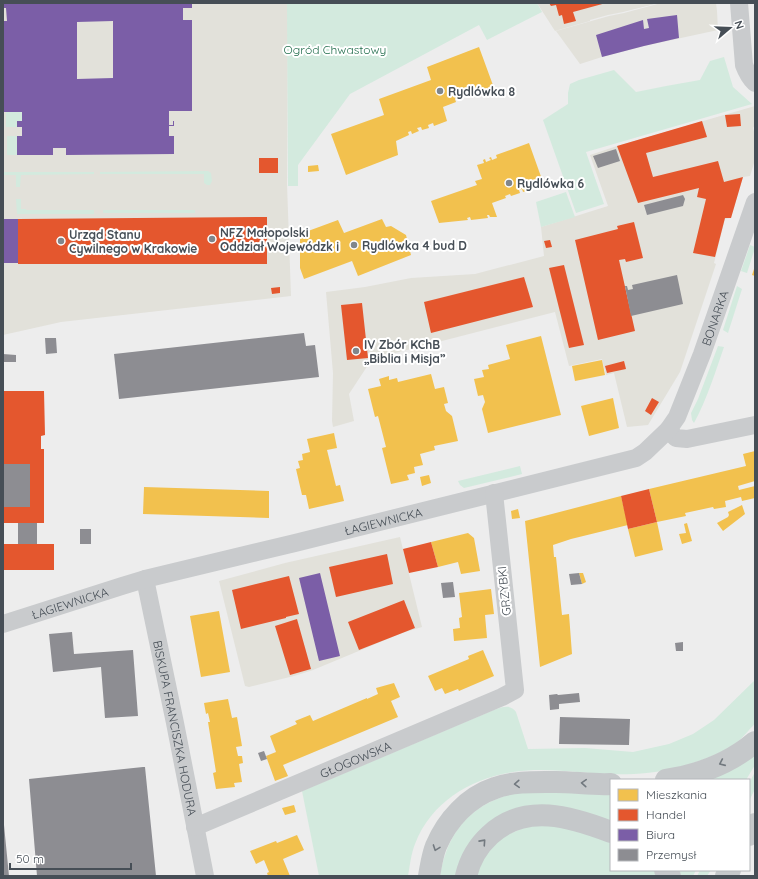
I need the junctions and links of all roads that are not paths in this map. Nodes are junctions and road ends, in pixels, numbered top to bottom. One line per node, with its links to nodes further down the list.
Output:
1 (739, 3): 2 (street)
2 (755, 83)
3 (755, 202): 5 (street, BONARKA)
4 (755, 425): 5 (street)
5 (668, 430): 6 (street, ŁAGIEWNICKA)
6 (494, 493): 7 (street, ŁAGIEWNICKA); 9 (street, GRZYBKI)
7 (145, 579): 8 (street, ŁAGIEWNICKA); 14 (street, BISKUPA FRANCISZKA HODURA)
8 (3, 624)
9 (515, 690): 14 (street, GŁOGOWSKA)
10 (755, 742): 11 (main road, one-way to 11)
11 (671, 779)
12 (610, 784): 18 (main road, one-way to 18)
13 (755, 824): 16 (main road)
14 (195, 827): 17 (street, BISKUPA FRANCISZKA HODURA)
15 (610, 832): 19 (main road, one-way to 15)
16 (750, 833)
17 (206, 876)
18 (429, 876)
19 (466, 876)

